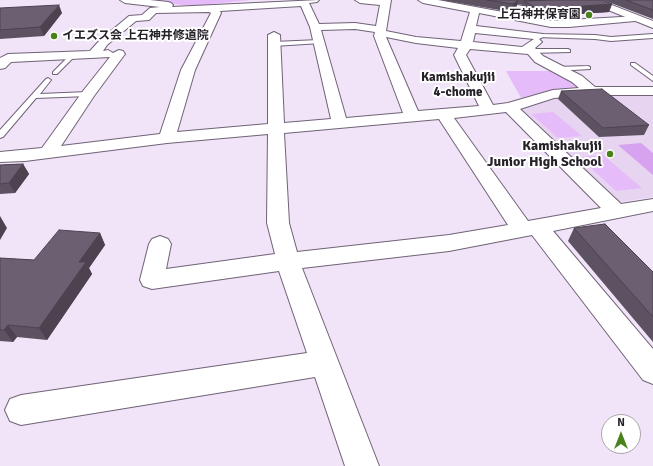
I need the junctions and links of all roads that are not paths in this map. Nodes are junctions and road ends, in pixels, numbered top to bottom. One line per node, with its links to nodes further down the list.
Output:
1 (125, 0): 10 (street)
2 (314, 0): 6 (street)
3 (360, 0): 7 (street)
4 (423, 0): 11 (street)
5 (506, 0): 9 (lane)
6 (299, 1): 10 (street); 15 (street)
7 (386, 2): 17 (street)
8 (593, 2): 12 (street)
9 (543, 7)
10 (212, 9): 27 (street); 47 (street)
11 (475, 10): 13 (street); 16 (street)
12 (635, 18): 13 (street); 14 (street)
13 (550, 24): 19 (street)
14 (653, 25)
15 (315, 27): 17 (street); 23 (street)
16 (470, 29): 19 (street); 24 (street)
17 (381, 31): 24 (street); 43 (street)
18 (618, 32): 21 (lane)
19 (539, 36): 21 (lane); 25 (street)
20 (653, 36): 21 (lane)
21 (628, 37)
22 (274, 39): 23 (lane); 45 (street)
23 (319, 42): 44 (street)
24 (466, 45): 25 (street); 41 (street)
25 (530, 51): 26 (lane); 32 (street)
26 (568, 51)
27 (93, 55): 28 (street); 38 (street)
28 (72, 56): 30 (street); 33 (lane)
29 (633, 64): 34 (lane)
30 (0, 65)
31 (588, 68): 32 (lane)
32 (556, 69): 36 (street)
33 (55, 73)
34 (653, 79)
35 (48, 80): 39 (lane)
36 (592, 91): 37 (street); 40 (street)
37 (653, 91)
38 (88, 94): 39 (lane); 48 (street)
39 (34, 96): 46 (lane)
40 (510, 107): 41 (street); 51 (street)
41 (488, 110): 42 (street)
42 (444, 114): 43 (street); 52 (street)
43 (413, 117): 44 (street)
44 (340, 123): 45 (street)
45 (277, 128): 47 (street); 54 (street)
46 (0, 136)
47 (167, 138): 48 (street)
48 (48, 153): 49 (street)
49 (0, 158)
50 (653, 205): 51 (street)
51 (617, 212): 52 (street)
52 (530, 229): 54 (street); 56 (street)
53 (160, 244): 54 (street)
54 (288, 261): 55 (street)
55 (325, 363): 57 (street); 58 (street)
56 (653, 371)
57 (21, 410)
58 (362, 466)

